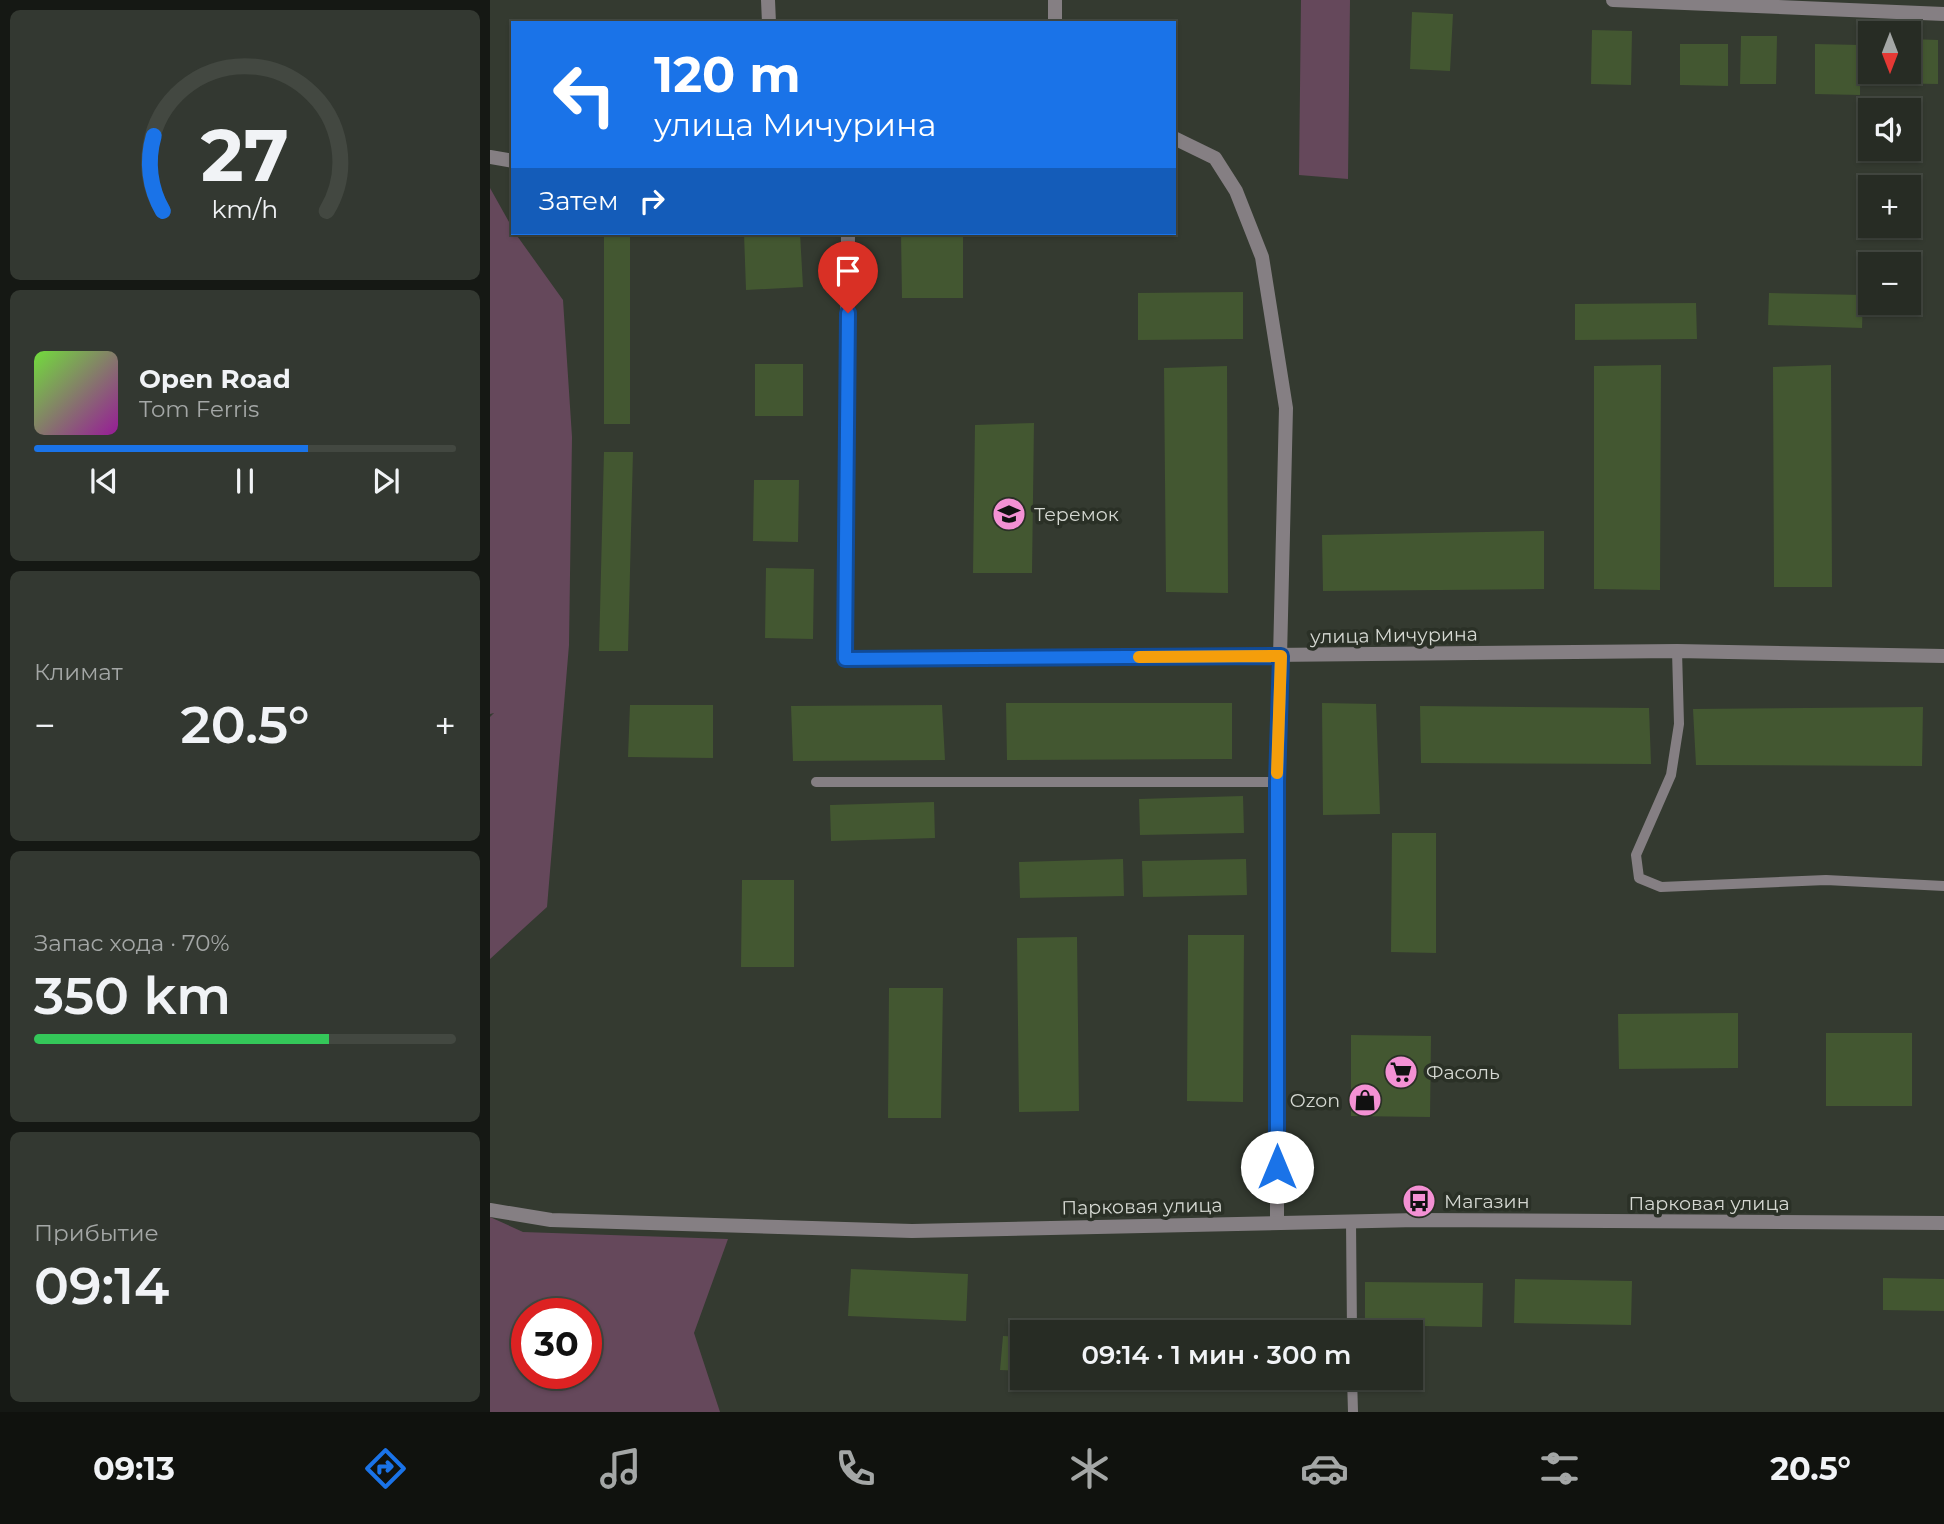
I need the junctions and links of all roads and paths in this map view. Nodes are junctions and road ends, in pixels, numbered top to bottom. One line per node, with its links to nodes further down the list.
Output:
1 (768, 0): 5 (street)
2 (1055, 0): 6 (street)
3 (1613, 0): 4 (street)
4 (1944, 14)
5 (769, 21)
6 (1055, 21)
7 (1176, 139): 12 (street)
8 (490, 157): 9 (street)
9 (511, 161)
10 (848, 235): 12 (street, улица Мичурина)
11 (1677, 650): 12 (street, улица Мичурина); 13 (street, улица Мичурина); 16 (lane)
12 (1281, 656): 15 (street)
13 (1944, 656)
14 (816, 782): 15 (lane)
15 (1277, 782): 19 (street)
16 (1944, 886)
17 (490, 1210): 19 (street, Парковая улица)
18 (1350, 1221): 19 (street, Парковая улица); 20 (street, Парковая улица); 21 (lane)
19 (1277, 1222)
20 (1944, 1223)
21 (1352, 1320)
22 (1352, 1390): 23 (lane)
23 (1353, 1412)

